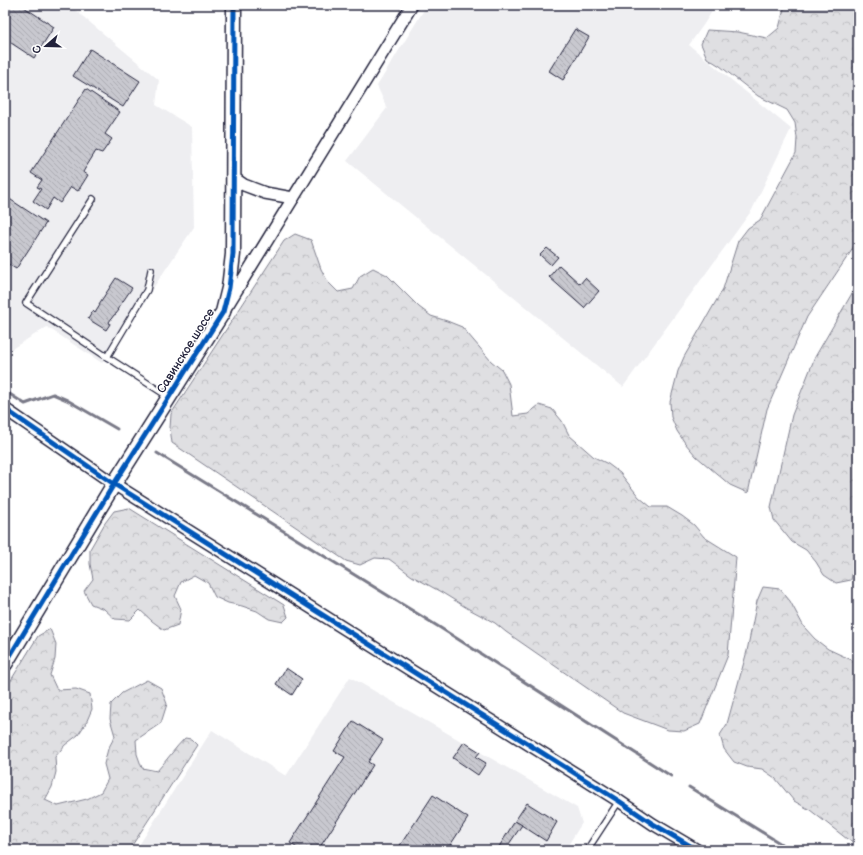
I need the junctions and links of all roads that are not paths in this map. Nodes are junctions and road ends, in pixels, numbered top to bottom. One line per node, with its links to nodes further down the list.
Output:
1 (234, 5): 3 (street, Савинское шоссе)
2 (412, 5): 4 (street)
3 (234, 178): 4 (street); 7 (street, Савинское шоссе)
4 (293, 198): 7 (street)
5 (93, 199): 8 (lane)
6 (151, 270): 8 (lane)
7 (224, 312): 9 (street, Савинское шоссе)
8 (107, 357): 9 (lane)
9 (169, 397): 11 (street, Савинское шоссе)
10 (5, 409): 11 (street)
11 (114, 484): 12 (street, Савинское шоссе); 13 (street)
12 (5, 664)
13 (619, 801): 14 (lane); 15 (street)
14 (587, 850)
15 (697, 850)

